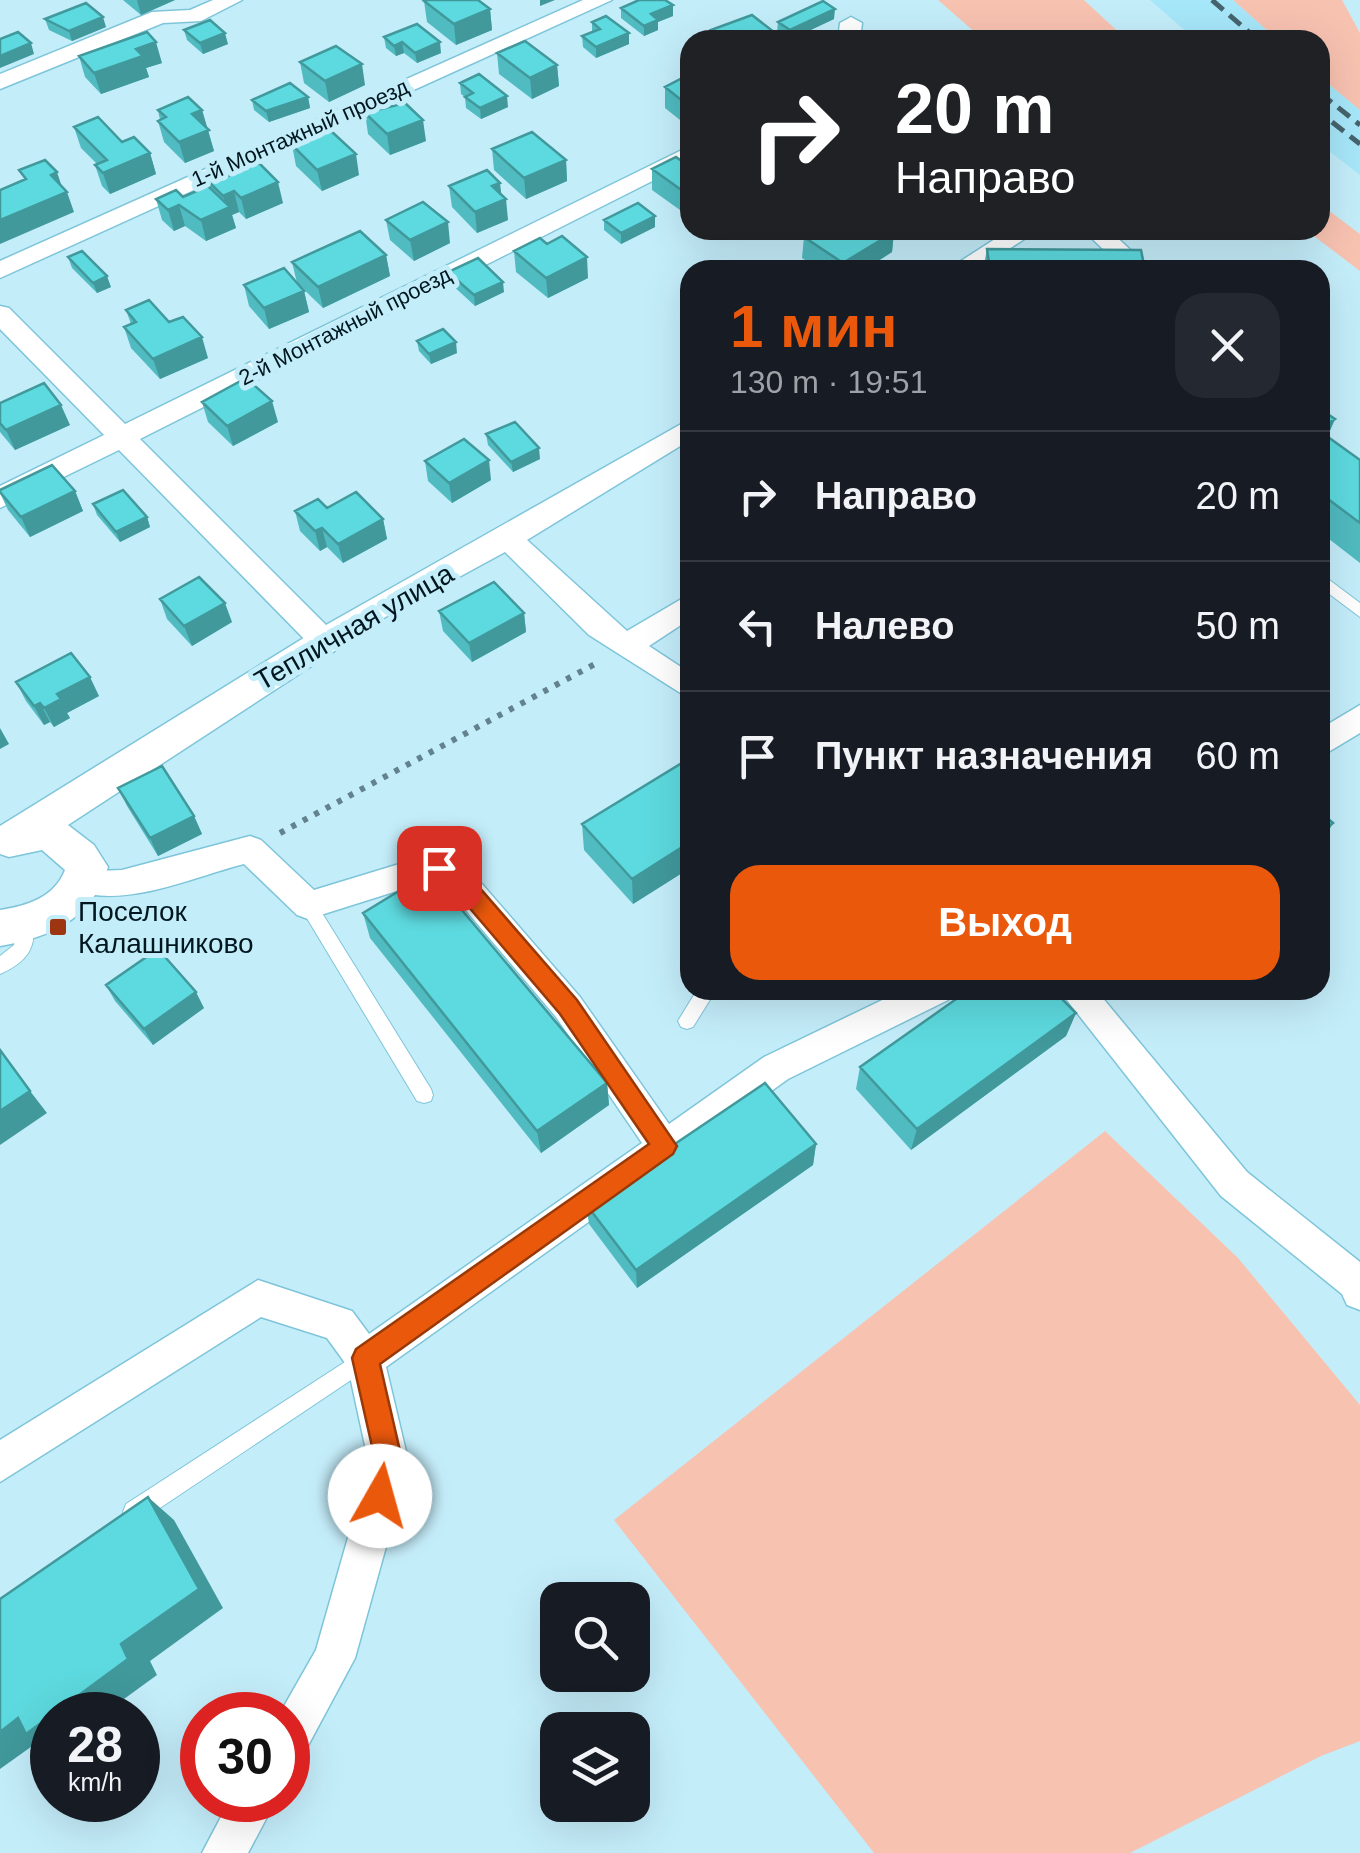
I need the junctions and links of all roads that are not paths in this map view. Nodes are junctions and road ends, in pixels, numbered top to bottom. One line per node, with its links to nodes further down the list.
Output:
1 (231, 0): 3 (street)
2 (601, 0): 9 (street, 1-й Монтажный проезд)
3 (0, 82)
4 (680, 158): 12 (street, 2-й Монтажный проезд)
5 (1009, 240): 7 (street)
6 (1106, 240): 8 (street)
7 (976, 260)
8 (1129, 260)
9 (0, 270)
10 (0, 314): 12 (street)
11 (680, 434): 14 (street, Тепличная улица)
12 (124, 437): 13 (street, 2-й Монтажный проезд); 18 (street)
13 (0, 498)
14 (508, 538): 18 (street, Тепличная улица); 19 (street)
15 (1330, 586): 16 (lane)
16 (1360, 611)
17 (680, 612): 19 (street)
18 (324, 640): 23 (street, Тепличная улица)
19 (627, 646): 20 (street)
20 (680, 681)
21 (1360, 716): 22 (street)
22 (1330, 737)
23 (11, 839): 24 (street, Тепличная улица)
24 (84, 882): 25 (street); 26 (street)
25 (308, 905): 32 (lane); 33 (street)
26 (13, 925): 27 (lane)
27 (0, 966)
28 (701, 1000): 31 (lane)
29 (915, 1000): 33 (street)
30 (1084, 1000): 34 (street)
31 (687, 1021)
32 (424, 1095)
33 (665, 1146): 35 (street)
34 (1360, 1292)
35 (365, 1358): 36 (street); 37 (lane); 38 (street)
36 (0, 1462)
37 (116, 1524)
38 (310, 1701)
39 (242, 1822): 40 (street)
40 (224, 1853)

